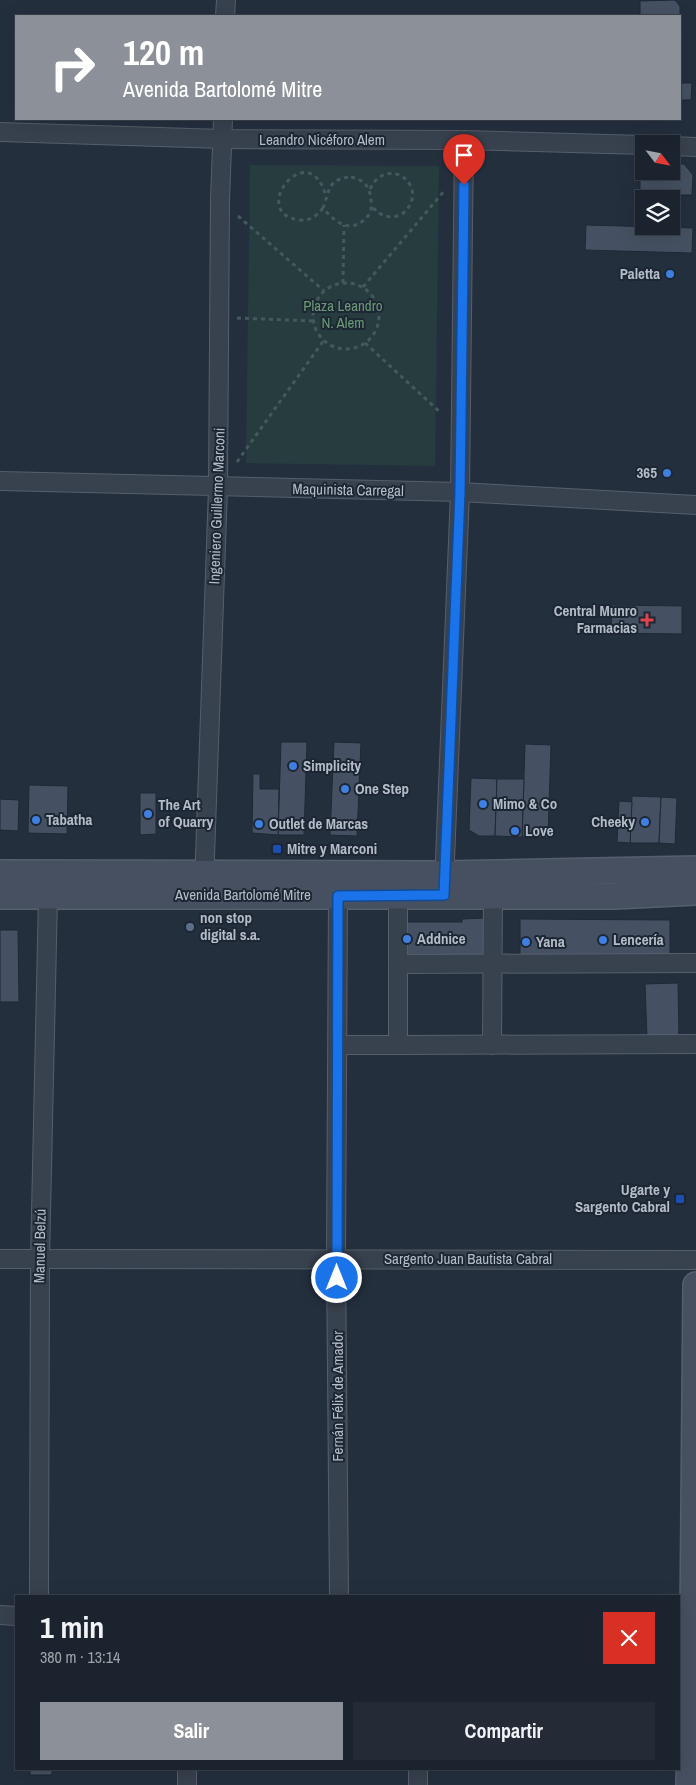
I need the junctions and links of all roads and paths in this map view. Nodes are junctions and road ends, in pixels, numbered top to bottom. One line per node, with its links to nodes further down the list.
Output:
1 (226, 0): 2 (street)
2 (226, 15)
3 (223, 120): 5 (street, Ingeniero Guillermo Marconi)
4 (0, 132): 5 (street, Leandro Nicéforo Alem)
5 (222, 139): 6 (street, Leandro Nicéforo Alem); 13 (street, Ingeniero Guillermo Marconi)
6 (464, 140): 7 (street, Leandro Nicéforo Alem); 10 (street)
7 (635, 145)
8 (680, 146): 9 (street)
9 (696, 147)
10 (464, 166): 18 (path); 24 (street)
11 (370, 188): 12 (path); 14 (path); 14 (path)
12 (326, 193): 15 (path); 15 (path)
13 (220, 200): 19 (path); 20 (street, Ingeniero Guillermo Marconi)
14 (372, 205): 16 (path)
15 (323, 208): 16 (path)
16 (344, 225): 17 (path)
17 (343, 283): 18 (path); 19 (path)
18 (364, 287): 23 (path)
19 (324, 291): 21 (path)
20 (220, 318): 21 (path); 26 (street, Ingeniero Guillermo Marconi)
21 (313, 321): 22 (path)
22 (324, 340): 23 (path); 26 (path)
23 (364, 343): 24 (path)
24 (461, 431): 27 (street)
25 (0, 481): 26 (street, Maquinista Carregal)
26 (218, 488): 27 (street, Maquinista Carregal); 31 (street, Ingeniero Guillermo Marconi)
27 (460, 492): 28 (street, Maquinista Carregal); 32 (street)
28 (696, 506)
29 (696, 869): 32 (main road, Avenida Bartolomé Mitre)
30 (0, 873): 31 (main road, Avenida Bartolomé Mitre)
31 (204, 883): 32 (main road, Avenida Bartolomé Mitre); 36 (main road, Avenida Bartolomé Mitre); 37 (main road, Avenida Bartolomé Mitre)
32 (444, 884): 34 (main road, Avenida Bartolomé Mitre); 38 (main road, Avenida Bartolomé Mitre)
33 (696, 892): 38 (main road, Avenida Bartolomé Mitre)
34 (398, 894): 37 (main road, Avenida Bartolomé Mitre); 40 (street)
35 (0, 896): 36 (main road, Avenida Bartolomé Mitre)
36 (48, 896): 48 (street, Manuel Belzú)
37 (338, 896): 43 (street, Fernán Félix de Amador)
38 (493, 896): 41 (street)
39 (696, 963): 41 (street)
40 (398, 964): 41 (street); 44 (street)
41 (492, 964): 45 (street)
42 (696, 1044): 45 (street)
43 (338, 1045): 44 (street); 46 (street, Fernán Félix de Amador)
44 (398, 1045): 45 (street)
45 (492, 1045)
46 (336, 1258): 48 (street, Sargento Juan Bautista Cabral); 49 (street, Sargento Juan Bautista Cabral); 52 (street, Fernán Félix de Amador)
47 (0, 1259): 48 (street, Sargento Juan Bautista Cabral)
48 (40, 1259): 51 (street, Manuel Belzú)
49 (696, 1260)
50 (696, 1285): 55 (main road)
51 (39, 1595)
52 (339, 1595)
53 (0, 1616): 54 (street)
54 (15, 1616)
55 (689, 1624): 60 (main road)
56 (187, 1770): 58 (street)
57 (418, 1770): 59 (street)
58 (187, 1785)
59 (418, 1785)
60 (689, 1785)

